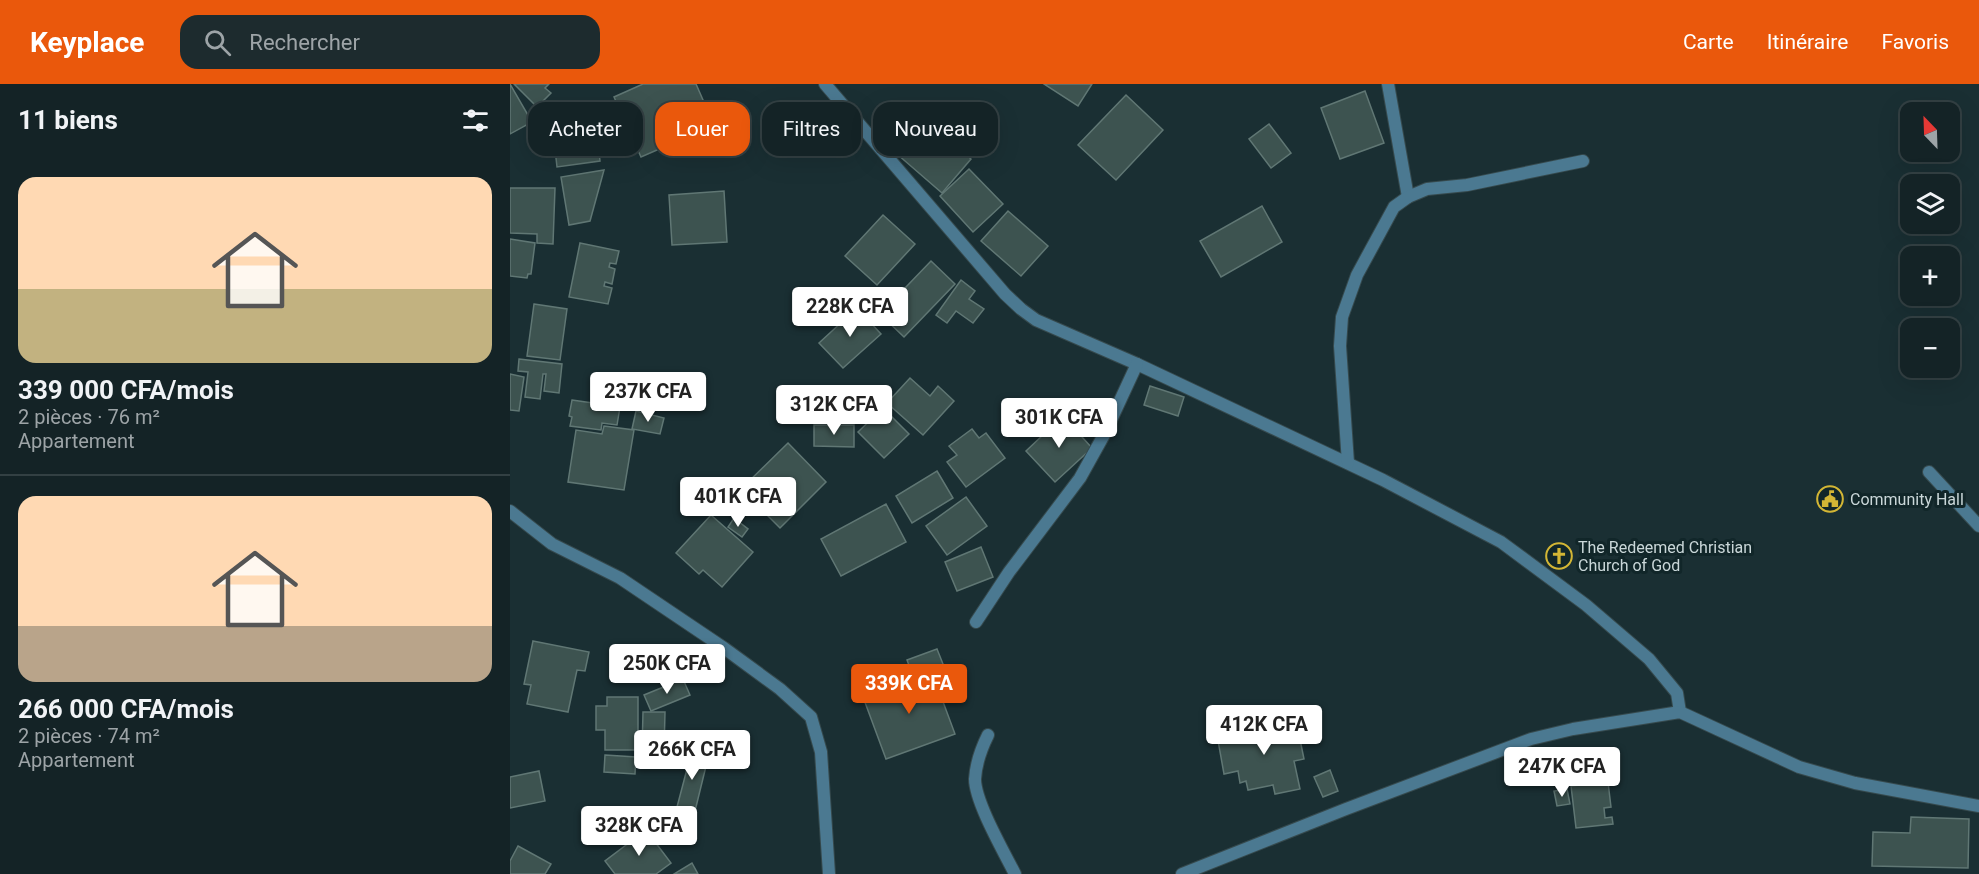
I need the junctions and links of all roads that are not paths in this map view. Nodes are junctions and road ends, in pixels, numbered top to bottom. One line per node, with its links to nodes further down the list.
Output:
1 (825, 84): 5 (street)
2 (1388, 84): 4 (street)
3 (1583, 161): 4 (street)
4 (1408, 197): 6 (street)
5 (1137, 364): 6 (street); 10 (street)
6 (1348, 463): 11 (street)
7 (1929, 472): 9 (street)
8 (510, 511): 14 (street)
9 (1979, 526)
10 (976, 622)
11 (1680, 711): 13 (street); 16 (street)
12 (988, 735): 15 (street)
13 (1979, 806)
14 (829, 874)
15 (1015, 874)
16 (1182, 874)

